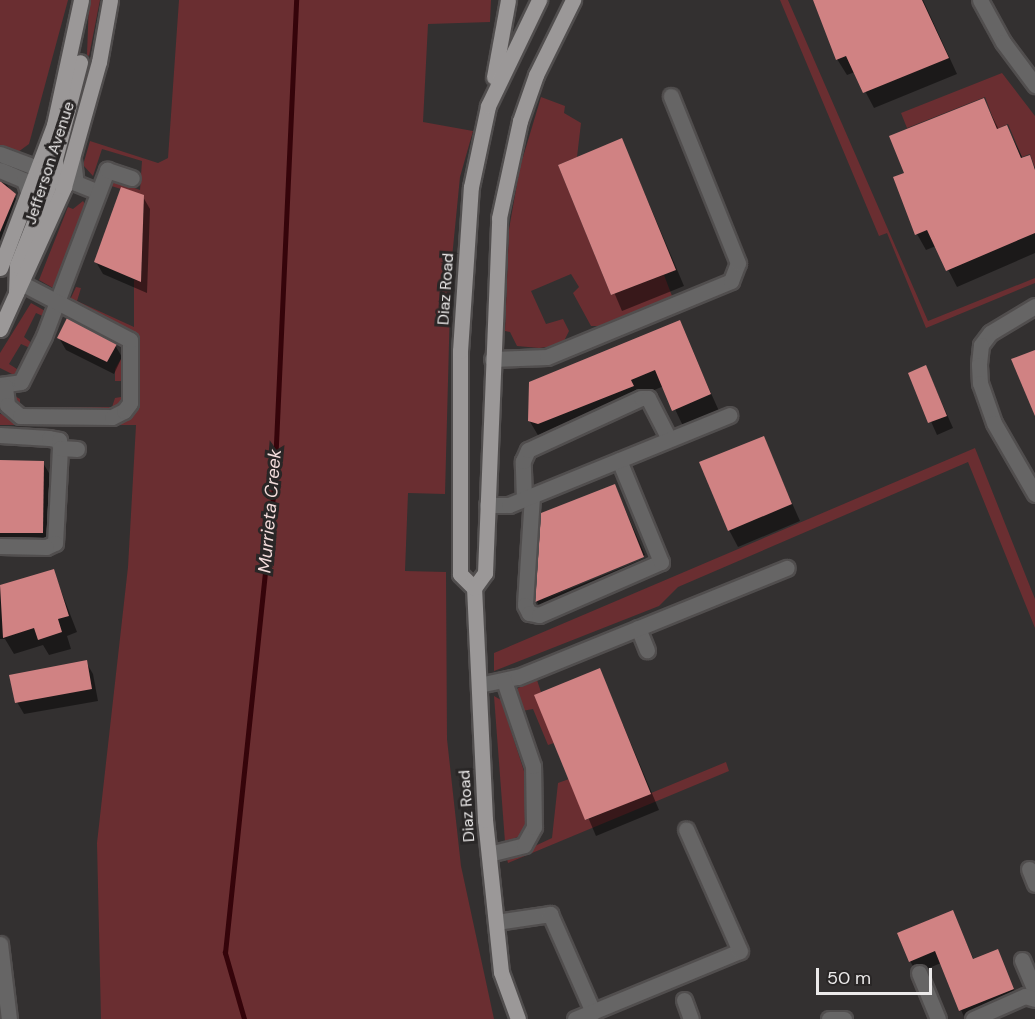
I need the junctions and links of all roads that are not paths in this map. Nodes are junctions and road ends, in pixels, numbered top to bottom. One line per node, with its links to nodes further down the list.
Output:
1 (81, 0): 7 (main road, Jefferson Avenue)
2 (110, 0): 12 (main road, Jefferson Avenue)
3 (508, 0): 10 (main road)
4 (539, 0): 10 (main road, Diaz Road)
5 (573, 0): 25 (main road, Diaz Road)
6 (980, 0): 8 (street)
7 (78, 20): 13 (main road, Jefferson Avenue); 16 (main road)
8 (1035, 85)
9 (671, 96): 25 (street)
10 (488, 106): 38 (main road, Diaz Road)
11 (0, 154): 13 (street)
12 (73, 158): 16 (main road, Jefferson Avenue); 17 (street)
13 (40, 169): 18 (main road, Jefferson Avenue); 21 (main road)
14 (0, 170): 18 (street)
15 (132, 178): 17 (street)
16 (64, 187): 17 (street); 20 (main road, Jefferson Avenue)
17 (97, 196): 22 (street)
18 (30, 197): 19 (main road, Jefferson Avenue)
19 (0, 268)
20 (23, 284): 21 (main road, Jefferson Avenue); 22 (street)
21 (16, 299): 24 (main road, Jefferson Avenue)
22 (58, 301): 26 (street); 26 (street)
23 (1035, 306): 33 (street)
24 (0, 329)
25 (492, 359): 35 (main road, Diaz Road)
26 (3, 386)
27 (729, 415): 29 (street)
28 (0, 435): 30 (street)
29 (669, 439): 32 (street); 34 (street)
30 (60, 448): 31 (street); 36 (street)
31 (77, 449)
32 (619, 460): 34 (street); 34 (street)
33 (1035, 494)
34 (528, 497): 35 (street)
35 (488, 504): 38 (main road, Diaz Road)
36 (0, 546)
37 (787, 568): 39 (street)
38 (474, 588): 42 (main road, Diaz Road)
39 (638, 628): 40 (street); 41 (street)
40 (647, 650)
41 (504, 681): 42 (street); 44 (street)
42 (479, 685): 44 (main road, Diaz Road)
43 (686, 829): 52 (street)
44 (489, 854): 45 (main road, Diaz Road)
45 (496, 922): 52 (street); 54 (main road, Diaz Road)
46 (0, 953): 53 (street)
47 (1022, 960): 49 (street)
48 (919, 973): 59 (street)
49 (1035, 991)
50 (1035, 999): 60 (street)
51 (684, 1000): 56 (street)
52 (593, 1012): 55 (street)
53 (9, 1019)
54 (518, 1019)
55 (575, 1019)
56 (692, 1019)
57 (829, 1019): 58 (street)
58 (844, 1019)
59 (938, 1019)
60 (973, 1019)

